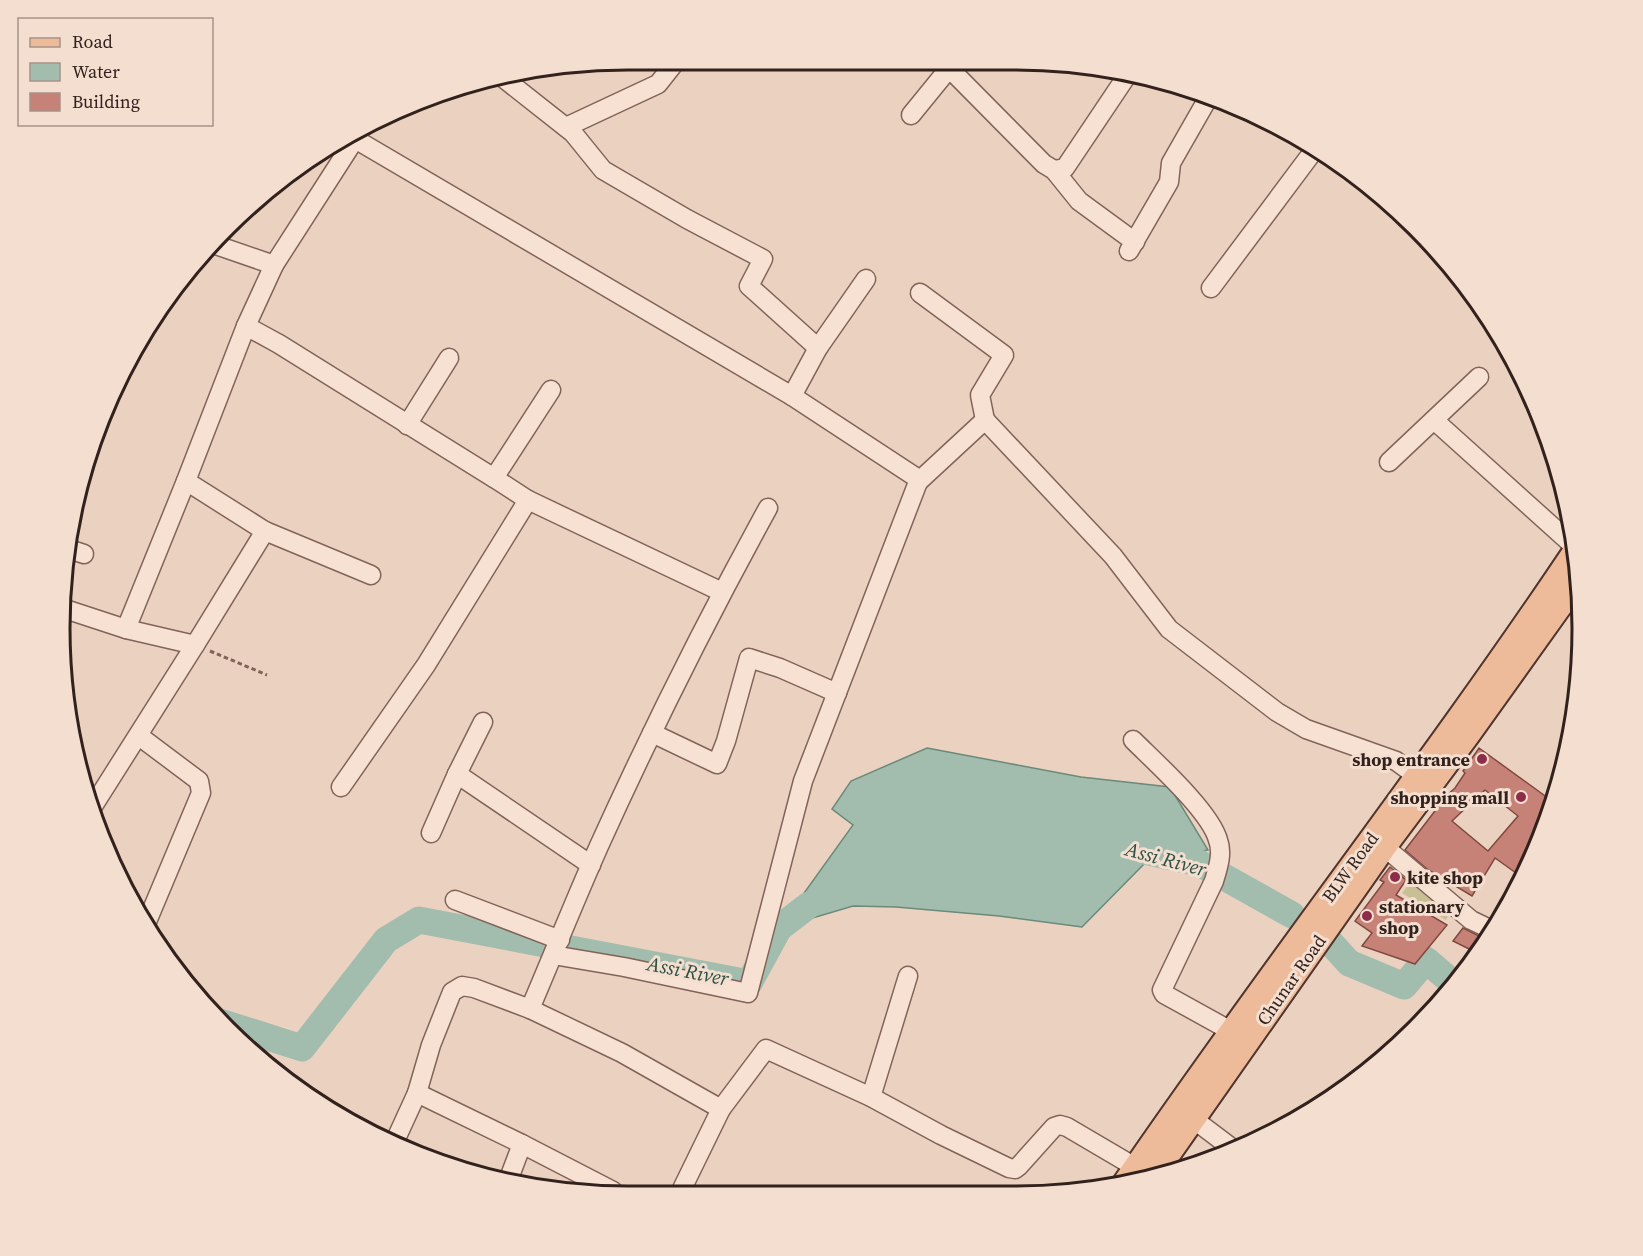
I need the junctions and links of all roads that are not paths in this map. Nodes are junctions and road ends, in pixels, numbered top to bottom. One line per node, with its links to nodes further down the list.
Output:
1 (669, 70): 8 (street)
2 (947, 70): 7 (street)
3 (958, 70): 12 (street)
4 (1122, 81): 12 (street)
5 (510, 83): 8 (street)
6 (1205, 104): 12 (street)
7 (911, 115)
8 (566, 127): 19 (street)
9 (362, 138): 23 (street)
10 (350, 144): 14 (street)
11 (1310, 155): 16 (street)
12 (1054, 170)
13 (222, 247): 14 (street)
14 (274, 265): 18 (street)
15 (866, 279): 19 (street)
16 (1211, 288)
17 (920, 292): 24 (street)
18 (246, 326): 26 (street); 29 (street)
19 (818, 348): 23 (street)
20 (449, 358): 26 (street)
21 (1479, 378): 25 (street)
22 (551, 390): 28 (street)
23 (792, 396): 30 (street)
24 (985, 420): 30 (street); 49 (street)
25 (1434, 420): 27 (street); 34 (street)
26 (407, 425): 28 (street)
27 (1389, 462)
28 (494, 478): 31 (street)
29 (186, 481): 33 (street); 40 (street)
30 (918, 482): 43 (street)
31 (528, 500): 38 (street); 50 (street)
32 (768, 508): 38 (street)
33 (265, 531): 36 (street); 41 (street)
34 (1566, 540)
35 (1568, 561): 42 (main road, BLW Road)
36 (371, 575)
37 (1571, 590): 42 (main road)
38 (722, 592): 45 (street)
39 (71, 611): 40 (street)
40 (126, 629): 41 (street)
41 (195, 645): 46 (street)
42 (1520, 649): 49 (main road, BLW Road); 53 (main road)
43 (837, 693): 45 (street); 59 (street)
44 (483, 722): 48 (street)
45 (652, 733): 54 (street)
46 (139, 736): 51 (street); 56 (street)
47 (1133, 740): 62 (street)
48 (457, 774): 52 (street); 54 (street)
49 (1418, 777): 53 (main road, BLW Road)
50 (341, 787)
51 (97, 798)
52 (430, 833)
53 (1379, 842): 57 (street); 58 (main road, BLW Road)
54 (591, 865): 59 (street)
55 (455, 900): 59 (street)
56 (150, 915)
57 (1486, 927)
58 (1305, 944): 62 (main road, BLW Road); 66 (main road, Chunar Road)
59 (557, 947): 61 (street)
60 (908, 976): 64 (street)
61 (530, 1009): 63 (street); 65 (street)
62 (1231, 1032): 66 (main road, BLW Road)
63 (417, 1093): 67 (street); 68 (street)
64 (871, 1097): 65 (street); 72 (street)
65 (721, 1109): 74 (street)
66 (1186, 1113): 69 (street); 70 (main road, BLW Road)
67 (398, 1136)
68 (522, 1144): 71 (street); 73 (street)
69 (1226, 1144)
70 (1141, 1171)
71 (511, 1173)
72 (1134, 1173)
73 (600, 1184)
74 (683, 1186)

